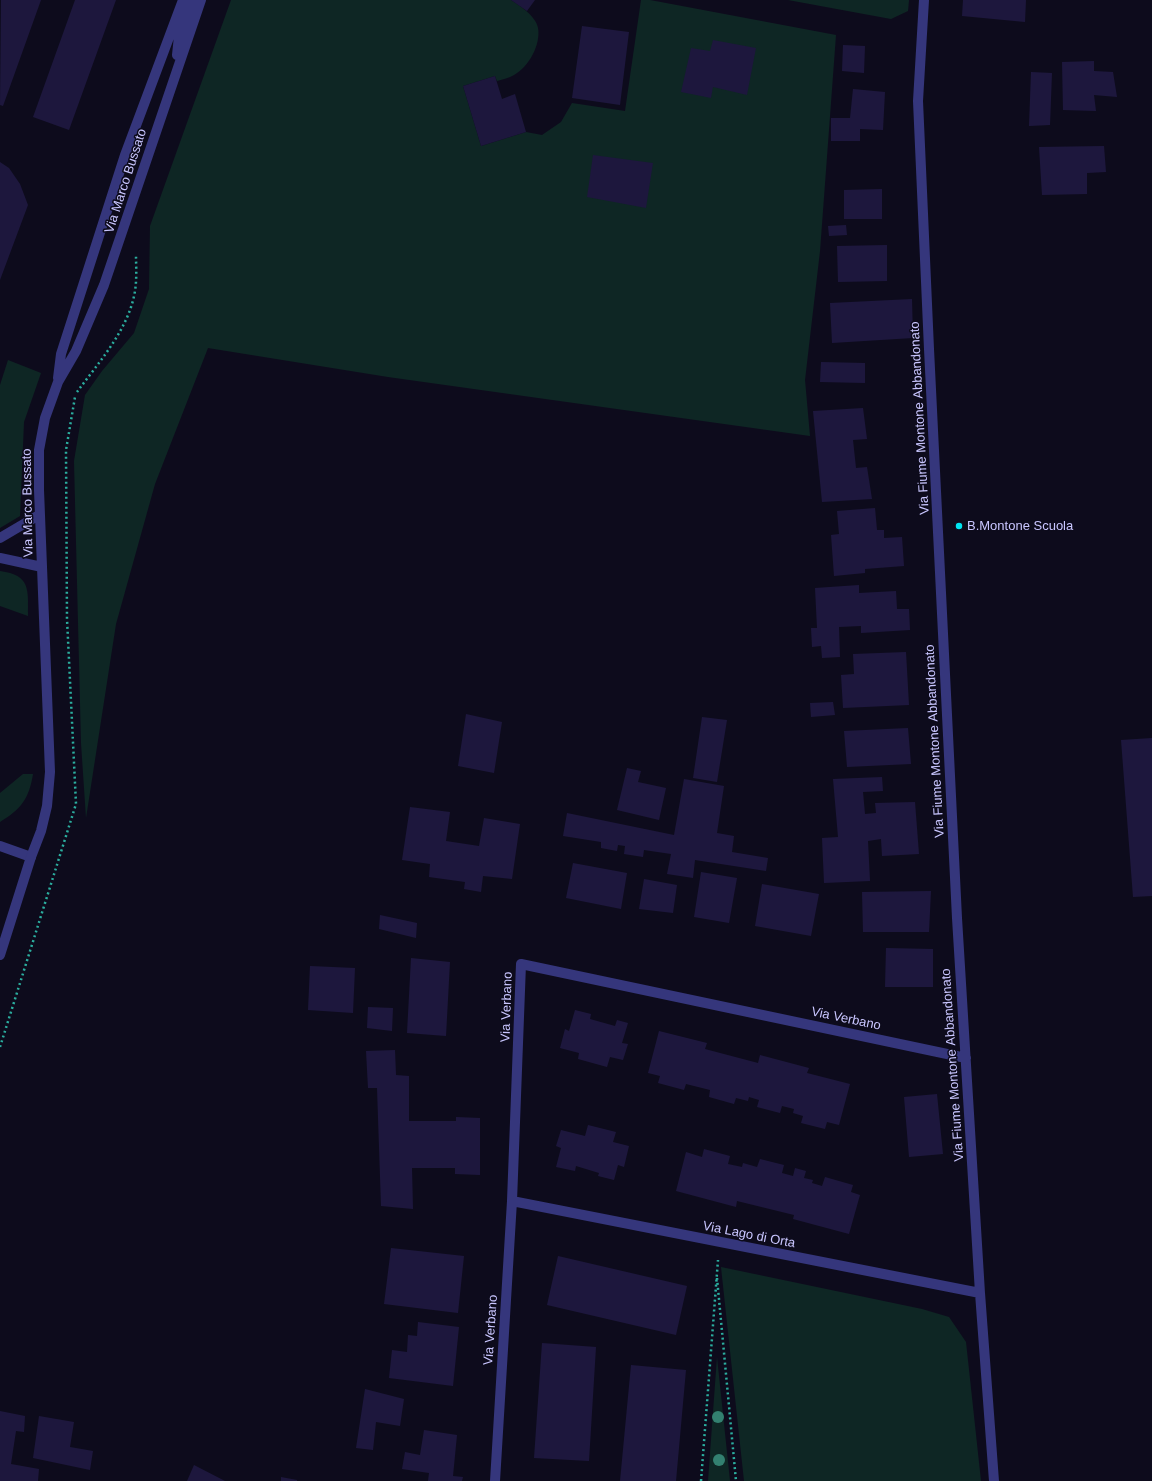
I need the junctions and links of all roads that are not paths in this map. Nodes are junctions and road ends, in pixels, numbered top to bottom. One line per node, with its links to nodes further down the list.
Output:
1 (183, 0): 6 (street)
2 (192, 0): 5 (street)
3 (200, 0): 5 (street, Via Marco Bussato)
4 (924, 0): 14 (street, Via Fiume Montone Abbandonato)
5 (174, 77): 6 (street, Via Marco Bussato)
6 (58, 382): 7 (street, Via Marco Bussato)
7 (39, 515): 8 (street); 10 (street, Via Marco Bussato)
8 (0, 538)
9 (0, 558): 10 (street)
10 (42, 567): 12 (street, Via Marco Bussato)
11 (0, 846): 12 (street)
12 (31, 857): 13 (street, Via Marco Bussato)
13 (0, 955)
14 (966, 1058): 15 (street, Via Verbano); 16 (street, Via Fiume Montone Abbandonato)
15 (512, 1202): 16 (street, Via Lago di Orta); 17 (street, Via Verbano)
16 (980, 1293): 18 (street, Via Fiume Montone Abbandonato)
17 (495, 1481)
18 (994, 1481)

